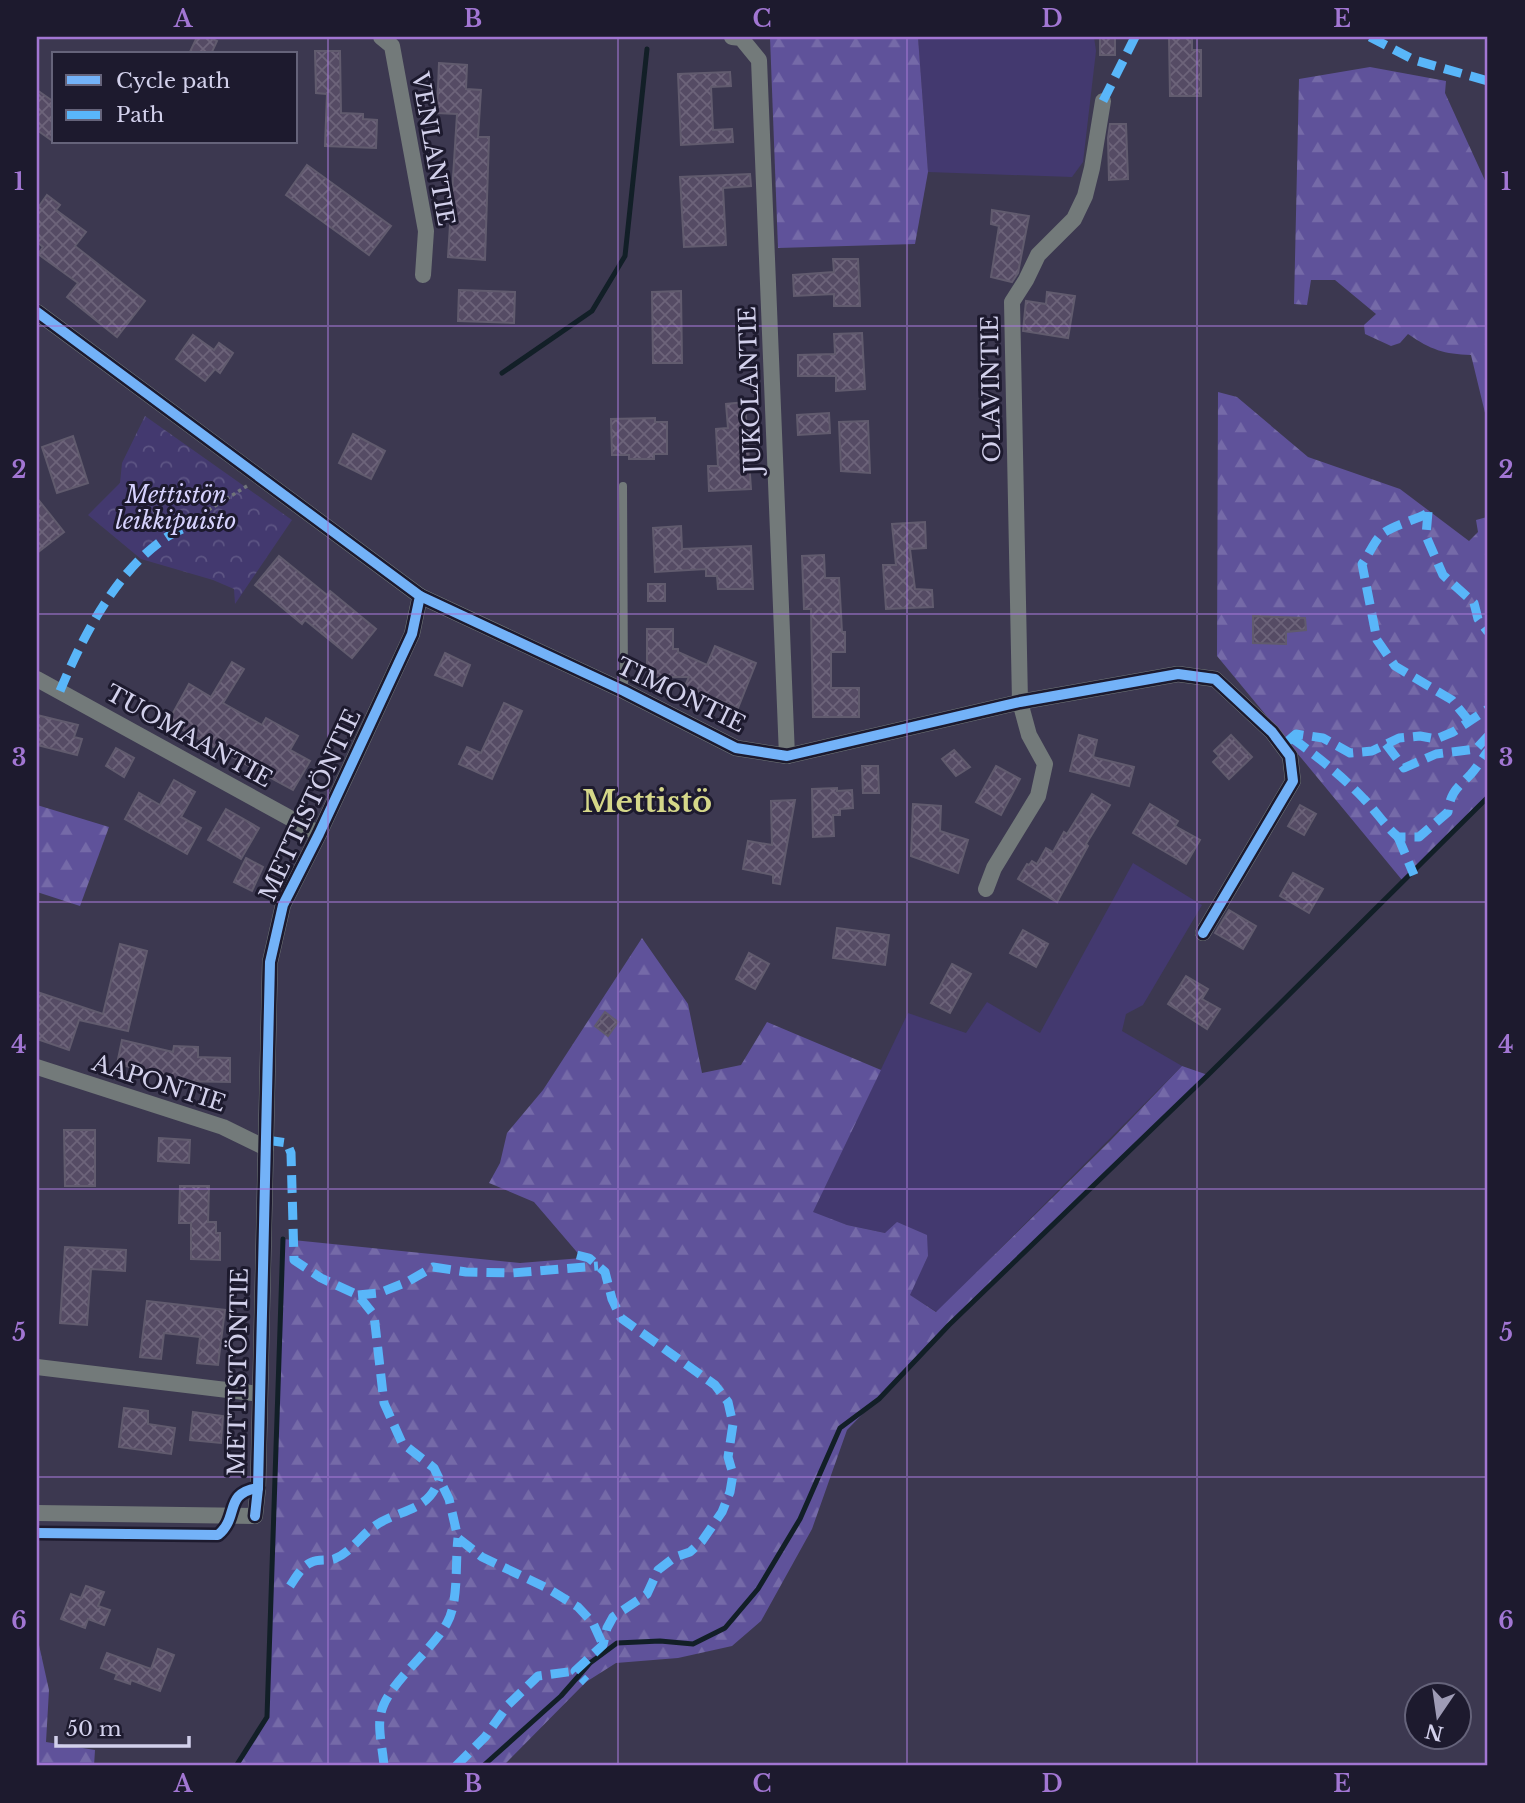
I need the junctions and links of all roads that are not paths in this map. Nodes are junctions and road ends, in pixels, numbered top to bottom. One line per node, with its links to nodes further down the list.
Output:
1 (381, 37): 4 (street, VENLANTIE)
2 (732, 37): 11 (street, JUKOLANTIE)
3 (1103, 101): 10 (street, OLAVINTIE)
4 (423, 275)
5 (37, 312): 7 (street)
6 (623, 486): 9 (lane)
7 (420, 596): 9 (street, TIMONTIE); 12 (street, METTISTÖNTIE)
8 (37, 679): 12 (street, TUOMAANTIE)
9 (624, 691): 11 (street, TIMONTIE)
10 (1020, 702): 11 (street, TIMONTIE); 13 (street, OLAVINTIE); 14 (street, TIMONTIE)
11 (787, 756)
12 (319, 834): 16 (street, METTISTÖNTIE)
13 (986, 889)
14 (1203, 933)
15 (37, 1067): 16 (street, AAPONTIE)
16 (266, 1148): 18 (street, METTISTÖNTIE)
17 (37, 1367): 18 (street)
18 (260, 1394): 19 (street, METTISTÖNTIE)
19 (37, 1513)

